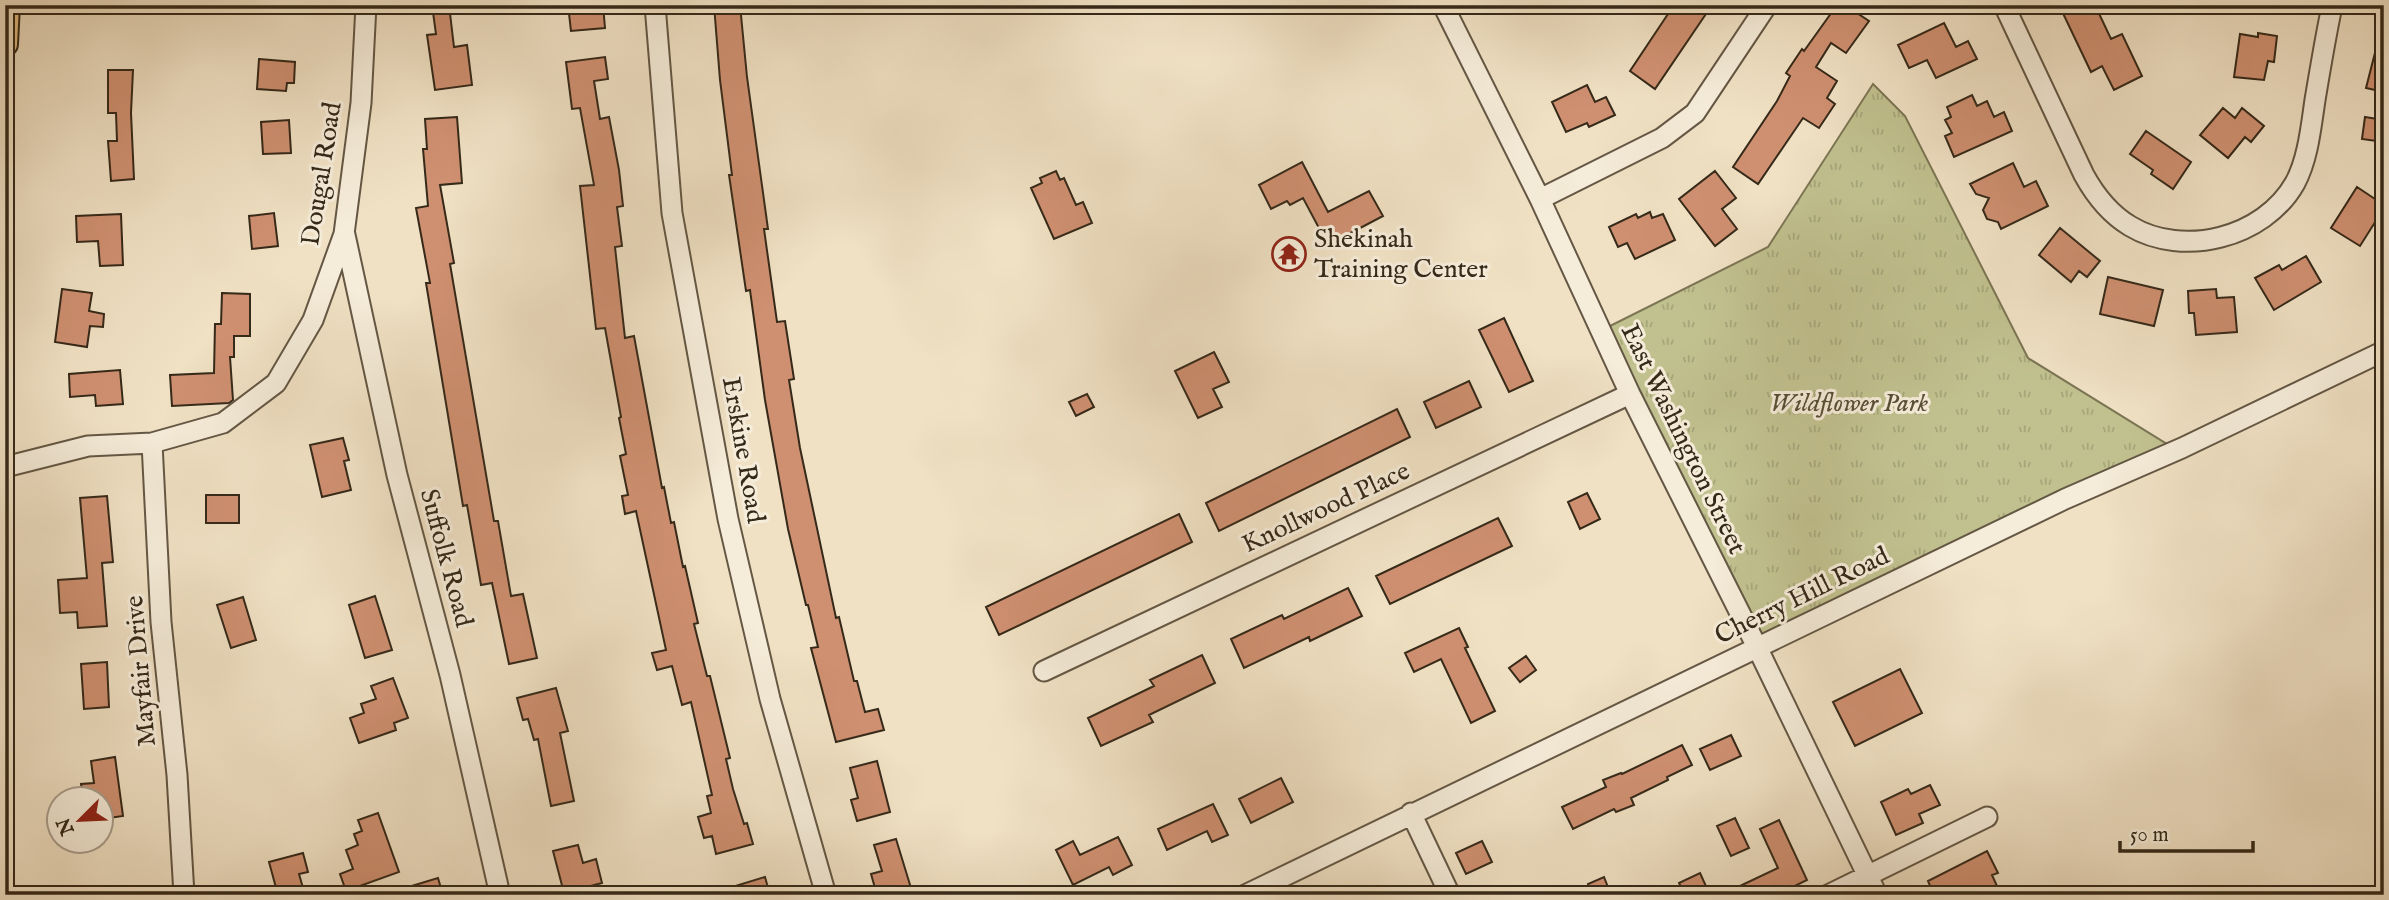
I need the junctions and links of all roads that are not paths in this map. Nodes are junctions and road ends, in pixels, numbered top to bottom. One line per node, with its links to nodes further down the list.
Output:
1 (7, 5): 8 (main road)
2 (366, 5): 10 (street, Dougal Road)
3 (656, 5): 22 (street, Erskine Road)
4 (1443, 5): 9 (street, East Washington Street)
5 (1767, 5): 9 (street)
6 (2004, 5): 7 (street)
7 (2334, 5)
8 (5, 44)
9 (1541, 199): 12 (street, East Washington Street)
10 (344, 234): 13 (street, Dougal Road); 21 (street, Suffolk Road)
11 (2384, 351): 15 (street, Cherry Hill Road)
12 (1630, 394): 15 (street, East Washington Street); 16 (street, Knollwood Place)
13 (152, 443): 14 (street, Dougal Road); 20 (street, Mayfair Drive)
14 (5, 467)
15 (1757, 647): 17 (street, Cherry Hill Road); 19 (street, East Washington Street)
16 (1044, 671)
17 (1411, 813): 23 (street, Cherry Hill Road); 24 (street)
18 (1987, 817): 19 (street)
19 (1868, 876): 25 (street); 26 (street, East Washington Street)
20 (184, 895)
21 (500, 895)
22 (826, 895)
23 (1245, 895)
24 (1450, 895)
25 (1828, 895)
26 (1877, 895)

